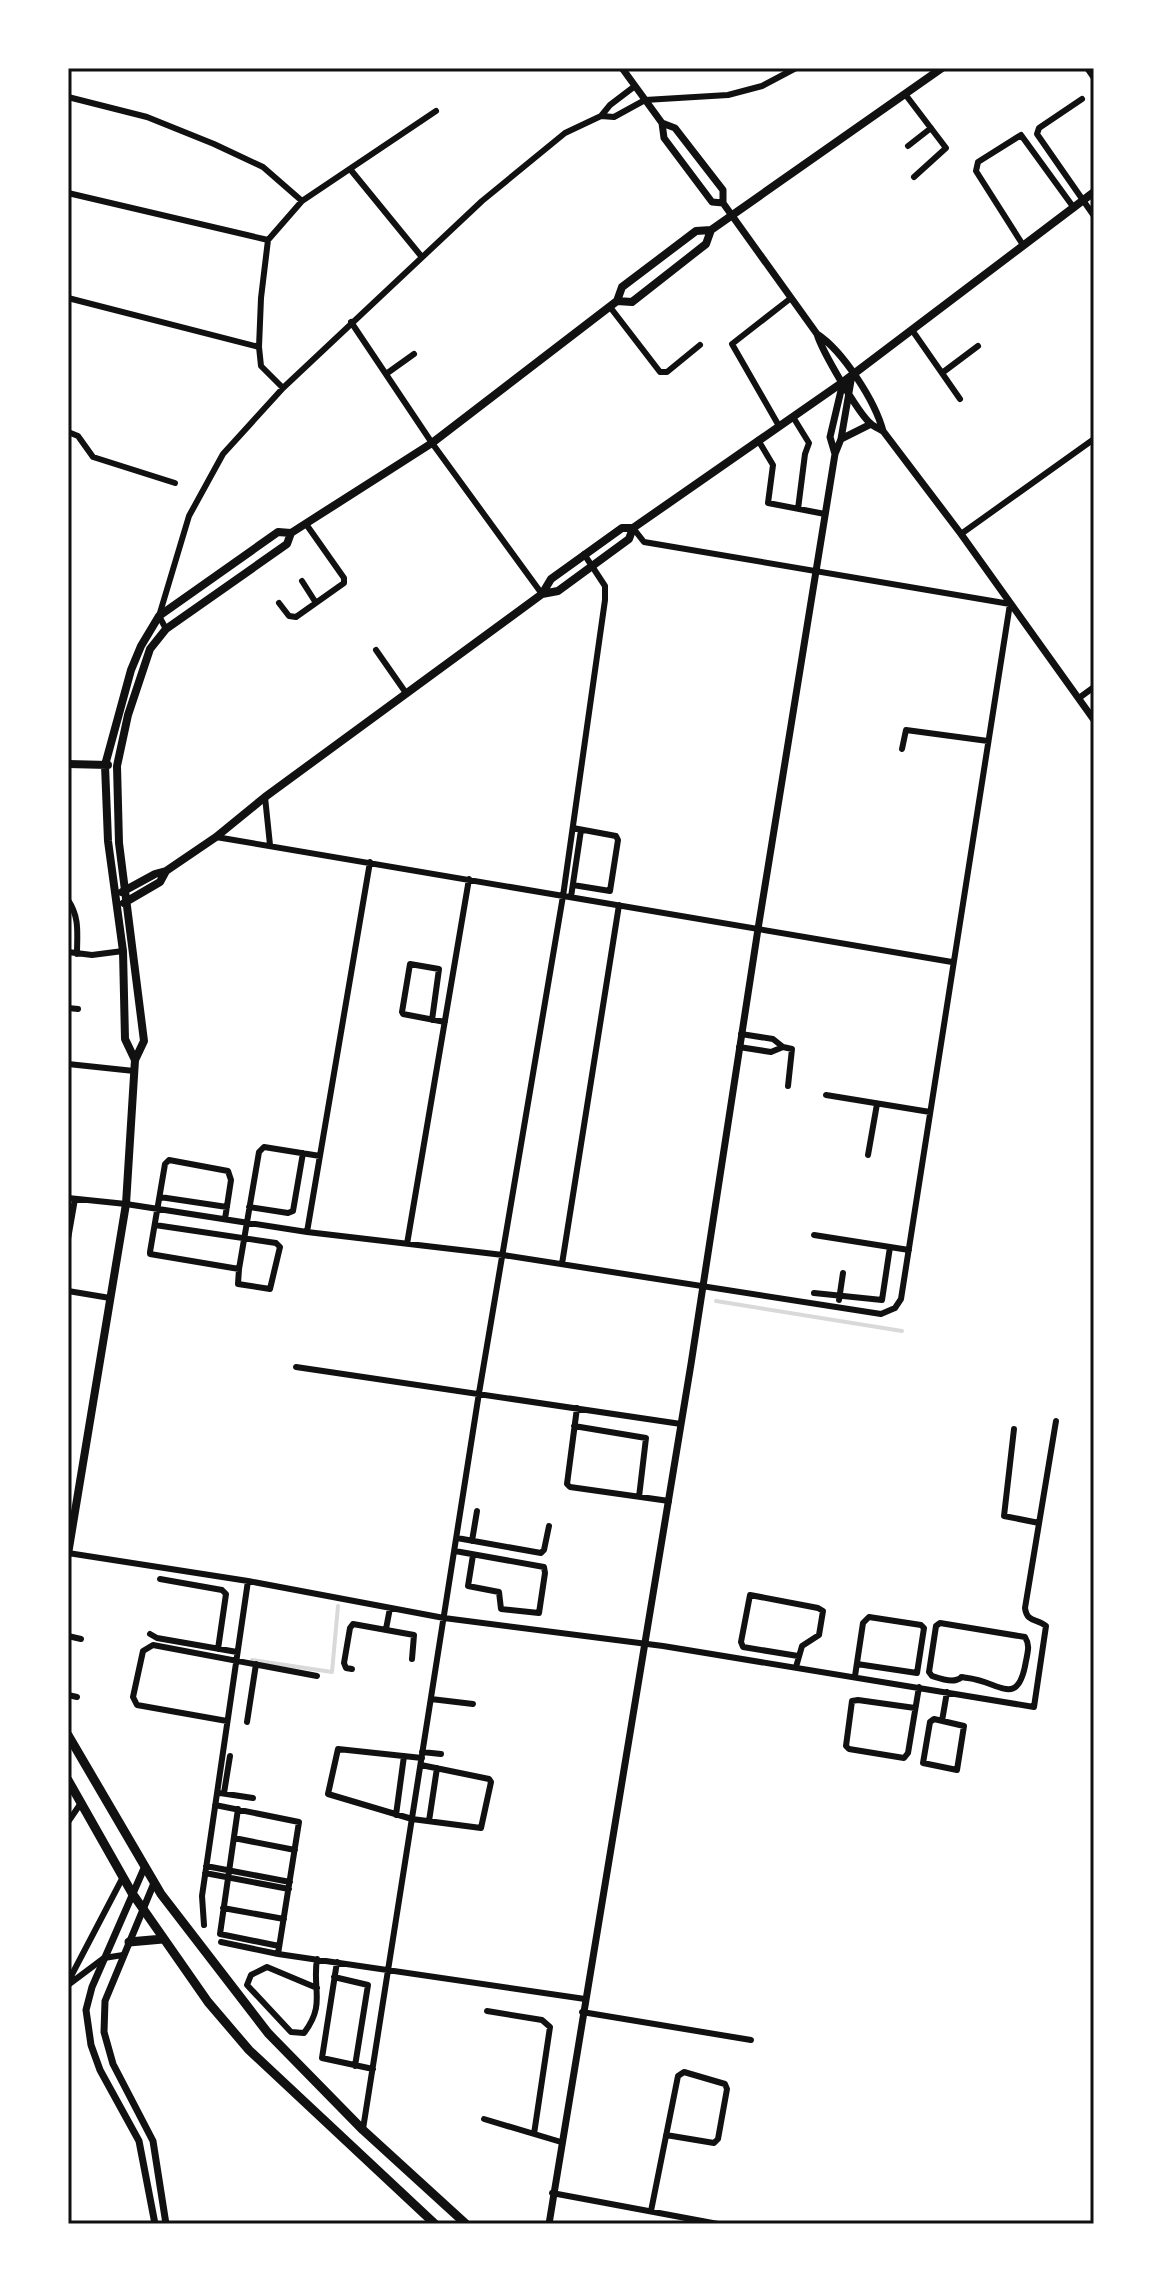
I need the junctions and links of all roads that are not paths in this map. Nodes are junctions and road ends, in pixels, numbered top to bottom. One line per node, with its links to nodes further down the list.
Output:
1 (622, 68): 6 (street)
2 (796, 68): 10 (street)
3 (942, 68): 7 (main road)
4 (1087, 68): 5 (street)
5 (1094, 78)
6 (635, 86): 10 (street); 12 (street)
7 (905, 94): 14 (street); 24 (main road)
8 (68, 97): 20 (street)
9 (1082, 99): 21 (street)
10 (645, 100): 12 (street); 13 (street)
11 (436, 111): 16 (street)
12 (601, 116): 29 (street)
13 (662, 123): 22 (street); 22 (street)
14 (931, 128): 15 (street); 17 (street)
15 (908, 146)
16 (350, 169): 20 (street); 29 (street)
17 (914, 177)
18 (1094, 192): 21 (main road)
19 (68, 193): 27 (street)
20 (302, 201): 27 (street)
21 (1083, 201): 23 (main road); 25 (street)
22 (723, 203): 24 (street)
23 (1074, 208): 28 (main road); 28 (street)
24 (731, 216): 26 (main road); 31 (street)
25 (1094, 216)
26 (711, 230): 32 (main road); 32 (main road)
27 (268, 240): 38 (street)
28 (1023, 245): 34 (main road)
29 (421, 256): 33 (street)
30 (68, 298): 38 (street)
31 (791, 298): 35 (street); 49 (street)
32 (614, 304): 36 (street); 55 (main road)
33 (351, 322): 41 (street); 44 (street)
34 (912, 330): 40 (street); 42 (main road)
35 (817, 334): 42 (street); 43 (street)
36 (700, 345)
37 (978, 346): 40 (street)
38 (259, 347): 44 (street)
39 (414, 354): 41 (street)
40 (942, 373): 46 (street)
41 (386, 374): 55 (street)
42 (852, 375): 43 (main road); 45 (street); 50 (street)
43 (843, 382): 45 (street); 47 (main road); 56 (street)
44 (283, 388): 72 (street)
45 (850, 394): 48 (street); 52 (street)
46 (960, 399)
47 (793, 417): 49 (main road); 58 (street)
48 (871, 424): 50 (street); 52 (street)
49 (779, 426): 54 (main road)
50 (883, 431): 63 (street)
51 (68, 432): 57 (street)
52 (841, 439): 56 (street)
53 (1094, 439): 63 (street)
54 (758, 440): 58 (street); 61 (main road)
55 (432, 443): 60 (main road); 68 (street)
56 (835, 454): 59 (street)
57 (175, 483)
58 (798, 509): 59 (street)
59 (825, 514): 66 (street)
60 (306, 524): 62 (main road); 70 (street)
61 (633, 528): 64 (main road); 65 (main road); 66 (street)
62 (291, 533): 72 (main road); 73 (main road)
63 (961, 534): 71 (street)
64 (584, 554): 65 (street); 68 (main road)
65 (593, 566): 68 (main road); 86 (street)
66 (817, 571): 71 (street); 103 (street)
67 (302, 581): 70 (street)
68 (542, 594): 77 (main road)
69 (279, 603): 70 (street)
70 (316, 603)
71 (1010, 604): 78 (street); 80 (street)
72 (159, 616): 73 (street); 75 (main road)
73 (166, 629): 75 (main road)
74 (376, 650): 77 (street)
75 (136, 672): 83 (main road); 84 (main road)
76 (1094, 687): 78 (street)
77 (406, 693): 85 (main road)
78 (1079, 698): 79 (street)
79 (1094, 720)
80 (988, 741): 81 (street); 107 (street)
81 (902, 749)
82 (68, 764): 83 (main road)
83 (105, 765): 84 (main road); 96 (main road)
84 (117, 766): 95 (main road)
85 (265, 797): 87 (main road); 88 (street)
86 (577, 829): 89 (street); 94 (street)
87 (216, 837): 88 (street); 91 (main road)
88 (270, 845): 90 (street)
89 (572, 861): 93 (street); 97 (street)
90 (370, 862): 92 (street); 124 (street)
91 (166, 871): 95 (main road); 100 (main road)
92 (469, 879): 97 (street); 111 (street)
93 (573, 885): 94 (street); 97 (street)
94 (597, 889): 99 (street)
95 (124, 891): 96 (main road); 100 (main road)
96 (114, 895): 102 (main road)
97 (567, 897): 99 (street); 141 (street)
98 (68, 900): 106 (street)
99 (594, 901): 101 (street)
100 (125, 902): 102 (main road); 115 (main road)
101 (619, 905): 103 (street); 142 (street)
102 (116, 907): 104 (main road)
103 (758, 929): 107 (street); 112 (street)
104 (123, 951): 106 (street); 115 (main road)
105 (68, 952): 106 (street)
106 (77, 954)
107 (952, 962): 121 (street)
108 (68, 1008): 109 (street)
109 (78, 1009)
110 (432, 1020): 110 (street); 111 (street)
111 (445, 1022): 138 (street)
112 (741, 1034): 113 (street); 114 (street)
113 (739, 1047): 114 (street); 145 (street)
114 (783, 1047): 118 (street)
115 (135, 1060): 117 (main road)
116 (68, 1064): 117 (street)
117 (134, 1071): 127 (main road)
118 (788, 1086)
119 (826, 1095): 120 (street)
120 (877, 1104): 121 (street); 123 (street)
121 (930, 1112): 140 (street)
122 (303, 1153): 124 (street); 129 (street); 129 (street)
123 (868, 1155)
124 (320, 1156): 134 (street)
125 (160, 1197): 128 (street); 128 (street); 130 (street)
126 (72, 1198): 127 (street); 137 (street)
127 (126, 1204): 130 (street); 149 (main road)
128 (227, 1207): 131 (street)
129 (249, 1207): 132 (street)
130 (158, 1209): 131 (street); 133 (street)
131 (225, 1219): 132 (street)
132 (247, 1223): 134 (street); 136 (street)
133 (155, 1225): 136 (street); 143 (street)
134 (307, 1232): 138 (street)
135 (814, 1235): 139 (street)
136 (244, 1238): 143 (street); 143 (street)
137 (68, 1239)
138 (407, 1244): 141 (street)
139 (890, 1247): 140 (street); 148 (street)
140 (909, 1250): 150 (street)
141 (503, 1255): 142 (street); 152 (street)
142 (562, 1264): 145 (street)
143 (239, 1269)
144 (843, 1273): 148 (street)
145 (703, 1286): 150 (street); 155 (street)
146 (68, 1291): 149 (street)
147 (814, 1293): 148 (street)
148 (840, 1296): 150 (street)
149 (110, 1298): 166 (main road)
150 (838, 1308)
151 (296, 1367): 152 (street)
152 (479, 1393): 153 (street); 163 (street)
153 (577, 1408): 155 (street); 156 (street)
154 (1056, 1421): 161 (street)
155 (681, 1424): 159 (street)
156 (574, 1426): 158 (street); 158 (street)
157 (1014, 1429): 161 (street)
158 (639, 1497): 159 (street)
159 (669, 1501): 176 (street)
160 (477, 1511): 164 (street)
161 (1039, 1523): 193 (street)
162 (549, 1526): 164 (street)
163 (457, 1538): 164 (street); 165 (street)
164 (472, 1541)
165 (455, 1551): 167 (street); 171 (street)
166 (68, 1554): 168 (street)
167 (473, 1555): 167 (street)
168 (163, 1568): 169 (street); 177 (street)
169 (248, 1581): 170 (street); 179 (street)
170 (390, 1608): 171 (street); 172 (street)
171 (444, 1618): 176 (street); 195 (street)
172 (386, 1629): 181 (street); 186 (street)
173 (150, 1634): 177 (street)
174 (68, 1636): 175 (street)
175 (81, 1639)
176 (645, 1644): 182 (street); 242 (street)
177 (218, 1649): 179 (street)
178 (760, 1650): 180 (street); 180 (street); 182 (street)
179 (236, 1656): 183 (street); 198 (street); 198 (street)
180 (798, 1656): 185 (street)
181 (412, 1659)
182 (758, 1661): 185 (street)
183 (256, 1664): 187 (street); 200 (street)
184 (857, 1664): 184 (street); 188 (street)
185 (796, 1667): 188 (street)
186 (352, 1669)
187 (317, 1676)
188 (855, 1676): 190 (street)
189 (975, 1679): 189 (street); 193 (street)
190 (919, 1687): 191 (street); 197 (street)
191 (947, 1692): 193 (street); 199 (street)
192 (68, 1695): 194 (street)
193 (972, 1696)
194 (77, 1697)
195 (431, 1699): 196 (street); 205 (street)
196 (473, 1704)
197 (915, 1708): 197 (street)
198 (227, 1721): 203 (street)
199 (942, 1721): 199 (street)
200 (247, 1722)
201 (68, 1735): 219 (main road)
202 (441, 1754): 205 (street)
203 (222, 1755): 208 (street); 208 (street)
204 (404, 1756): 205 (street); 213 (street); 213 (street)
205 (422, 1758): 206 (street); 214 (street)
206 (437, 1768): 215 (street); 215 (street)
207 (68, 1780): 210 (main road)
208 (220, 1792): 209 (street); 211 (street)
209 (253, 1798)
210 (81, 1803): 216 (street); 222 (main road)
211 (215, 1805): 212 (street); 220 (street)
212 (238, 1809): 217 (street); 218 (street)
213 (396, 1815): 214 (street)
214 (412, 1819): 215 (street); 238 (street)
215 (429, 1821)
216 (68, 1822)
217 (234, 1838): 218 (street); 221 (street)
218 (295, 1850): 224 (street)
219 (145, 1866): 223 (main road); 225 (street)
220 (206, 1869): 221 (street); 229 (street)
221 (228, 1874): 224 (street); 227 (street)
222 (123, 1877): 225 (main road); 240 (street)
223 (154, 1883): 226 (street); 251 (main road)
224 (289, 1885): 228 (street)
225 (132, 1893): 226 (main road); 235 (street)
226 (142, 1908): 230 (main road); 231 (street)
227 (223, 1908): 228 (street); 233 (street)
228 (284, 1919): 233 (street)
229 (204, 1925)
230 (163, 1939): 231 (main road); 259 (main road)
231 (129, 1942): 234 (street)
232 (221, 1942): 233 (street)
233 (278, 1950): 236 (street)
234 (123, 1955): 235 (street); 248 (street)
235 (104, 1958): 240 (street); 249 (street)
236 (317, 1959): 237 (street); 241 (street)
237 (337, 1962): 238 (street); 239 (street)
238 (388, 1969): 242 (street); 247 (street)
239 (334, 1977): 246 (street); 246 (street)
240 (68, 1983)
241 (317, 1988): 241 (street)
242 (585, 1999): 244 (street)
243 (487, 2011): 252 (street)
244 (582, 2012): 245 (street); 254 (street)
245 (751, 2040)
246 (355, 2066): 247 (street)
247 (373, 2069): 251 (street)
248 (139, 2112): 249 (street); 258 (street)
249 (127, 2119): 257 (street)
250 (484, 2119): 252 (street)
251 (363, 2130): 260 (main road)
252 (534, 2134): 254 (street)
253 (666, 2135): 253 (street); 256 (street)
254 (561, 2142): 255 (street)
255 (552, 2193): 256 (street); 261 (street)
256 (651, 2211): 262 (street)
257 (155, 2224)
258 (166, 2224)
259 (435, 2224)
260 (466, 2224)
261 (549, 2224)
262 (718, 2224)

